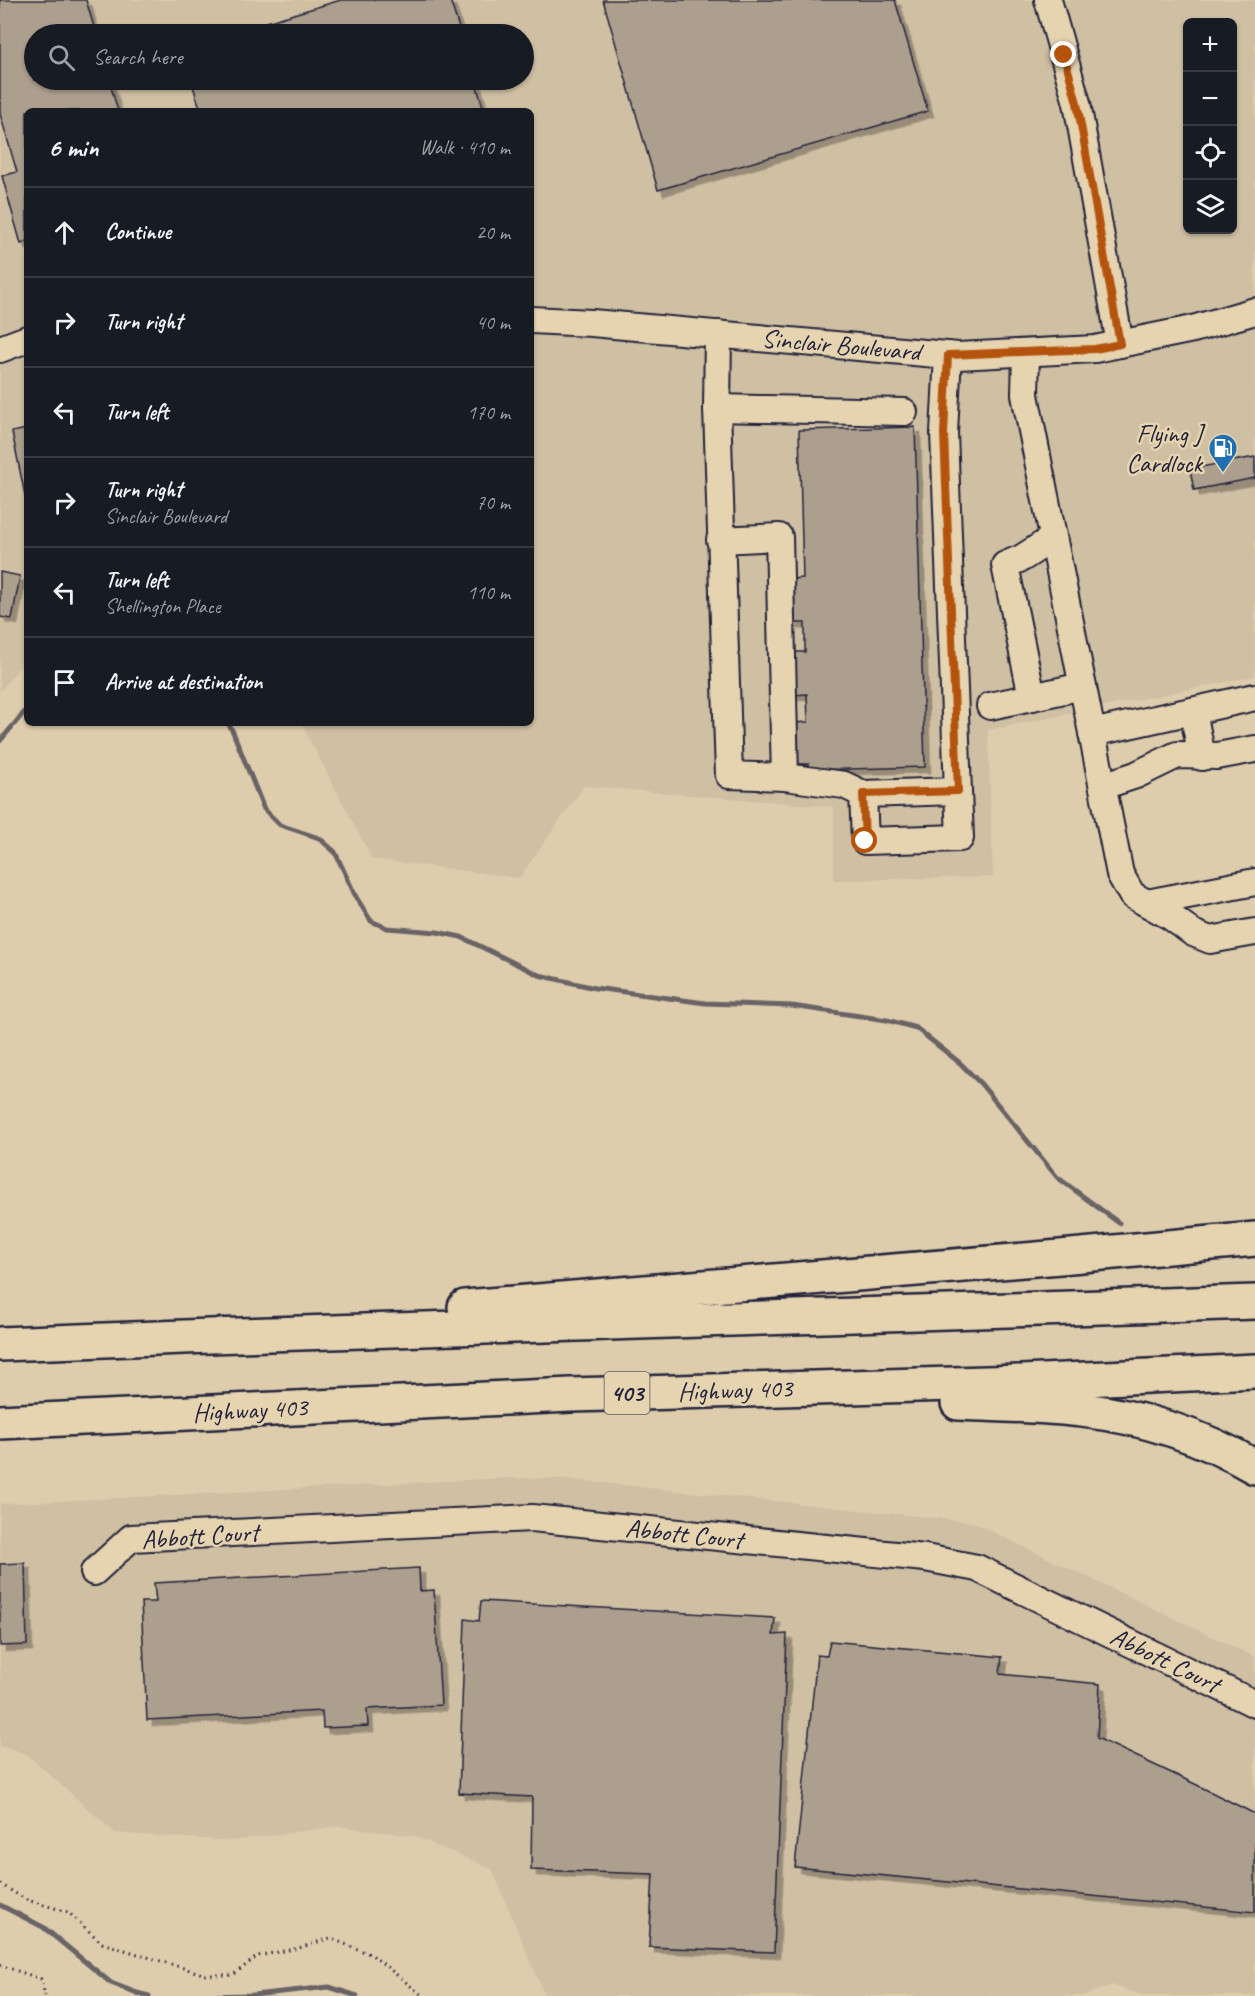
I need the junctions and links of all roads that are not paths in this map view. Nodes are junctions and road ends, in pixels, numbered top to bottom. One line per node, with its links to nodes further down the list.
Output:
1 (1048, 0): 6 (street)
2 (1255, 311): 6 (street, Sinclair Boulevard)
3 (534, 320): 4 (street, Sinclair Boulevard)
4 (718, 334): 9 (street, Sinclair Boulevard); 10 (street)
5 (24, 340): 7 (street)
6 (1120, 344): 8 (street, Sinclair Boulevard)
7 (0, 349)
8 (1026, 352): 9 (street, Sinclair Boulevard); 12 (street)
9 (948, 355): 24 (street)
10 (717, 408): 11 (street); 13 (street)
11 (904, 412)
12 (1053, 537): 14 (street); 15 (street)
13 (720, 540): 22 (street); 22 (street)
14 (1083, 686): 15 (street); 19 (street)
15 (1032, 697): 17 (street)
16 (1255, 697): 18 (street)
17 (990, 706)
18 (1193, 711): 19 (street); 21 (street)
19 (1092, 733): 23 (street)
20 (1255, 749): 21 (street)
21 (1202, 757): 23 (street)
22 (785, 777): 25 (street)
23 (1103, 786): 27 (street)
24 (958, 791): 25 (street); 25 (street)
25 (863, 794)
26 (1255, 882): 27 (street)
27 (1147, 903): 28 (street)
28 (1255, 932)
29 (1255, 1239): 31 (highway)
30 (1255, 1302): 31 (highway)
31 (210, 1336): 32 (highway)
32 (0, 1344)
33 (1255, 1371): 34 (highway, Highway 403 / 403)
34 (571, 1395): 35 (highway, Highway 403 / 403); 36 (highway)
35 (0, 1422)
36 (1255, 1467)
37 (94, 1572): 38 (street, Abbott Court)
38 (1255, 1704)

